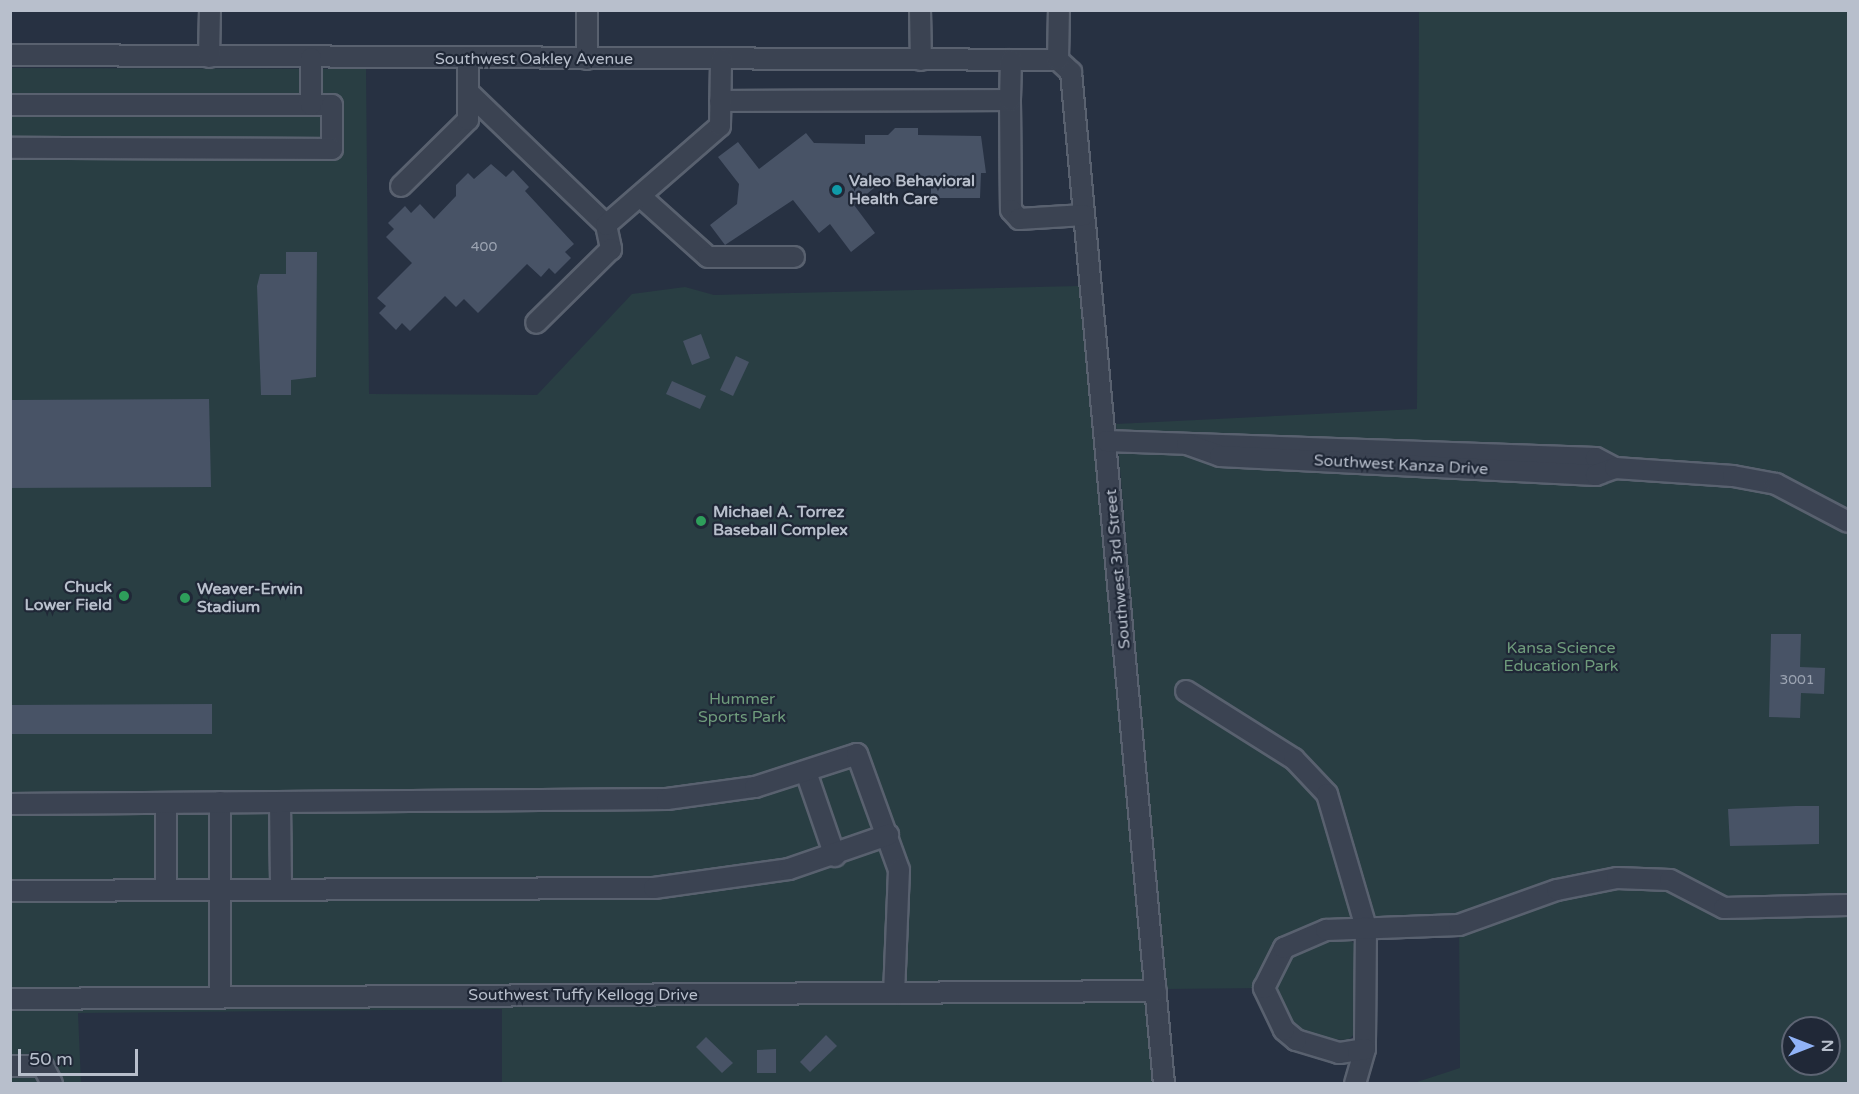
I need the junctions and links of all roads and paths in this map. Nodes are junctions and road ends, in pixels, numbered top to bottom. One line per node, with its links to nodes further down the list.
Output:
1 (210, 10): 6 (street)
2 (586, 10): 9 (street)
3 (920, 10): 11 (street)
4 (1059, 10): 13 (street)
5 (10, 55): 6 (street, Southwest Oakley Avenue)
6 (209, 57): 7 (street, Southwest Oakley Avenue)
7 (311, 58): 8 (street, Southwest Oakley Avenue); 18 (street)
8 (468, 58): 9 (street, Southwest Oakley Avenue); 14 (street)
9 (587, 59): 10 (street, Southwest Oakley Avenue)
10 (721, 59): 11 (street, Southwest Oakley Avenue); 16 (street)
11 (921, 60): 12 (street, Southwest Oakley Avenue)
12 (1011, 60): 13 (street, Southwest Oakley Avenue); 15 (street)
13 (1058, 60): 22 (street, Southwest 3rd Street)
14 (468, 92): 20 (street); 23 (street)
15 (1010, 100): 16 (street); 22 (street)
16 (720, 101): 21 (street)
17 (10, 105): 18 (street)
18 (310, 105): 19 (street)
19 (10, 148)
20 (401, 186)
21 (640, 196): 23 (street); 24 (street)
22 (1084, 215): 26 (street, Southwest 3rd Street)
23 (606, 225): 25 (street)
24 (794, 257)
25 (536, 323)
26 (1106, 441): 27 (street, Southwest Kanza Drive); 42 (street, Southwest 3rd Street)
27 (1848, 522)
28 (1186, 691): 41 (street)
29 (806, 772): 31 (street); 34 (street); 35 (street)
30 (220, 802): 31 (street); 32 (street); 37 (street)
31 (280, 802): 38 (street)
32 (166, 803): 33 (street); 36 (street)
33 (10, 804)
34 (888, 835): 35 (street); 43 (street)
35 (835, 856): 38 (street)
36 (166, 890): 37 (street); 39 (street)
37 (220, 890): 38 (street); 44 (street)
38 (281, 890)
39 (10, 891)
40 (1848, 905): 41 (street)
41 (1366, 927): 46 (street); 46 (street)
42 (1156, 991): 43 (street, Southwest Tuffy Kellogg Drive); 49 (street, Southwest 3rd Street)
43 (894, 993): 44 (street, Southwest Tuffy Kellogg Drive)
44 (220, 998): 45 (street, Southwest Tuffy Kellogg Drive)
45 (10, 999)
46 (1365, 1049): 50 (street)
47 (10, 1066): 48 (street)
48 (52, 1083)
49 (1164, 1083)
50 (1355, 1083)

